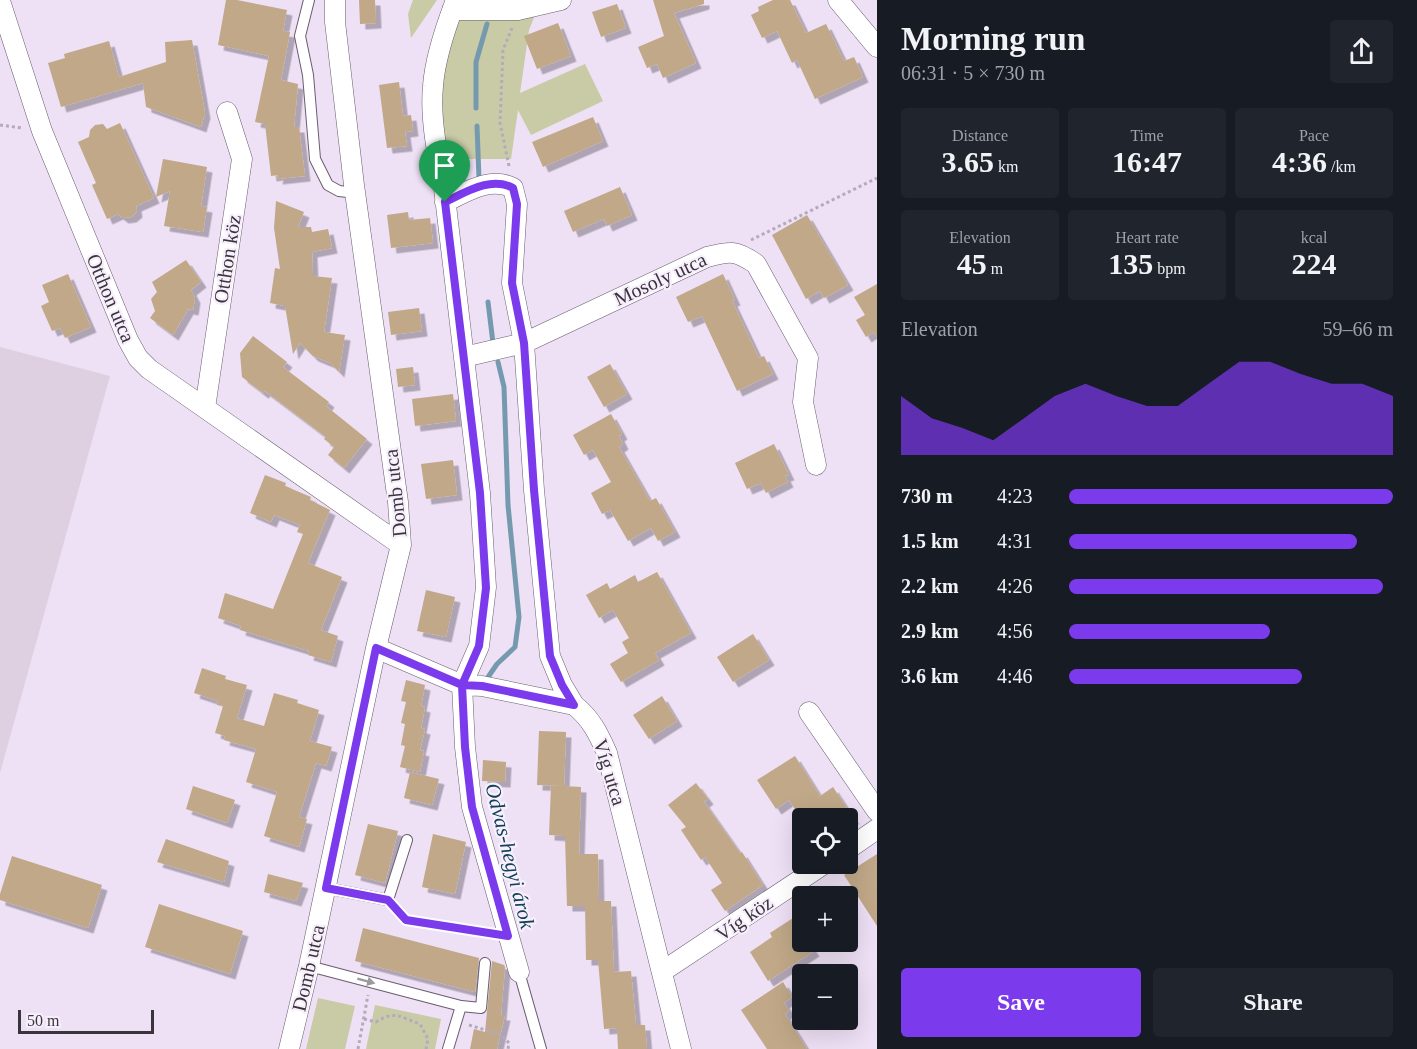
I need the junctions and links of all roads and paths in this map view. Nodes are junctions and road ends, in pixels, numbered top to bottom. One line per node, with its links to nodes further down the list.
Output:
1 (309, 0): 12 (lane)
2 (335, 0): 12 (street, Domb utca)
3 (561, 0): 7 (street)
4 (838, 0): 8 (street)
5 (0, 1): 17 (street, Otthon utca)
6 (454, 5): 7 (street); 13 (street)
7 (520, 5): 11 (path)
8 (877, 47)
9 (227, 112): 17 (street, Otthon köz)
10 (877, 178): 14 (path)
11 (513, 188): 13 (street); 15 (street, Víg utca)
12 (356, 193): 19 (street, Domb utca)
13 (445, 202): 16 (street)
14 (728, 251): 15 (street, Mosoly utca); 18 (street, Mosoly utca)
15 (524, 343): 16 (street, Mosoly utca); 22 (street, Víg utca)
16 (464, 357): 21 (street)
17 (205, 408): 19 (street, Otthon utca)
18 (816, 465)
19 (401, 546): 20 (street, Domb utca)
20 (376, 648): 21 (street); 29 (street, Domb utca)
21 (462, 685): 22 (street); 31 (street)
22 (574, 705): 34 (street, Víg utca)
23 (809, 711): 24 (street)
24 (877, 811)
25 (877, 829): 27 (street)
26 (407, 840): 30 (lane)
27 (858, 842)
28 (809, 874): 34 (street, Víg köz)
29 (326, 888): 30 (lane); 33 (street, Domb utca)
30 (388, 900): 31 (path)
31 (508, 936): 35 (street)
32 (485, 963): 37 (lane)
33 (309, 966): 36 (lane, one-way to 36); 40 (street, Domb utca)
34 (663, 971): 46 (street, Víg utca)
35 (519, 972): 45 (lane)
36 (370, 982): 37 (lane); 38 (path)
37 (461, 1006): 39 (lane)
38 (364, 1019): 41 (path); 42 (path)
39 (457, 1020): 43 (lane); 44 (path)
40 (289, 1049)
41 (358, 1049)
42 (426, 1049)
43 (448, 1049)
44 (508, 1049)
45 (541, 1049)
46 (681, 1049)

